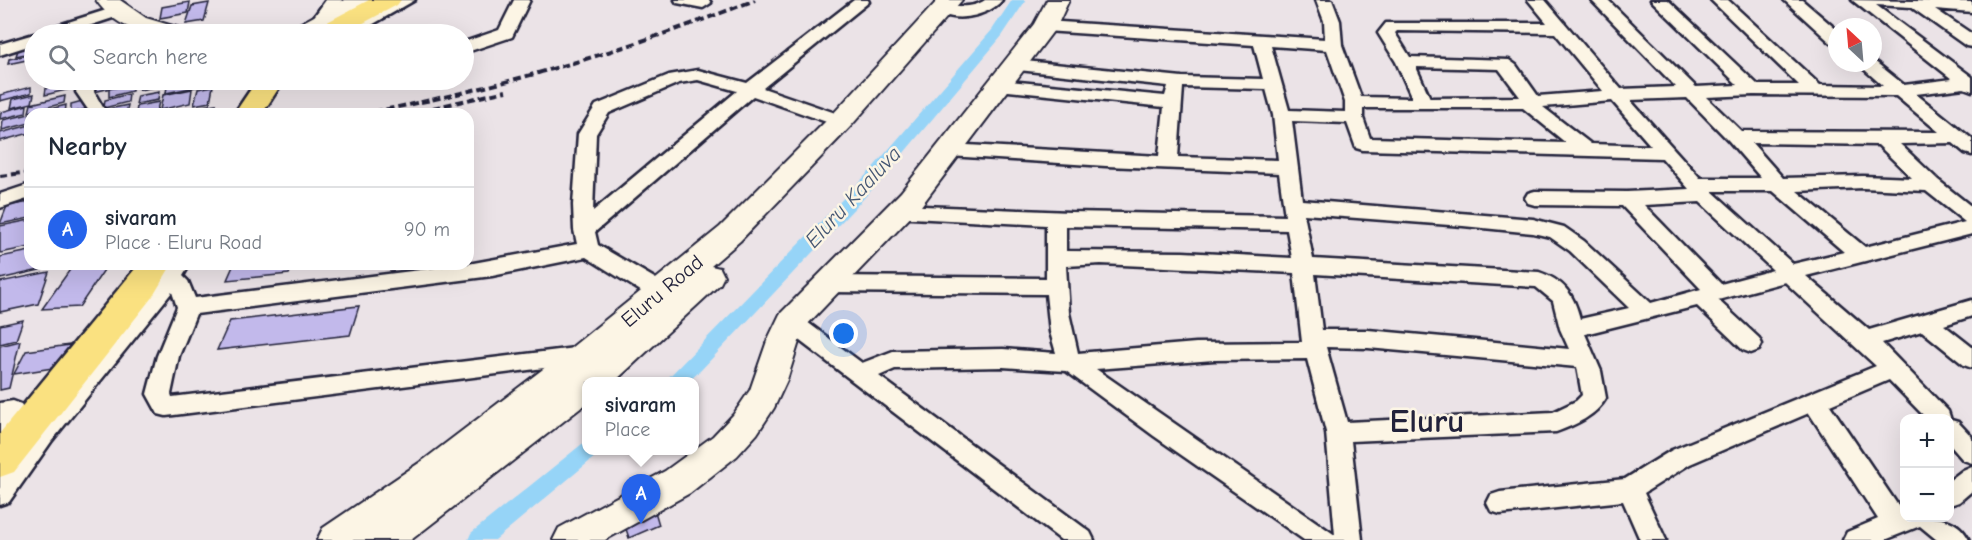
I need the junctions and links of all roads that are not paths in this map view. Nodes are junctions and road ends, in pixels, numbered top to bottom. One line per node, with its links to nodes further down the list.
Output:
1 (334, 0): 25 (street)
2 (361, 0): 26 (main road)
3 (388, 0): 27 (main road)
4 (407, 0): 28 (street)
5 (522, 0): 35 (street)
6 (682, 0): 19 (street)
7 (994, 0): 20 (street)
8 (1058, 0): 29 (main road)
9 (1323, 0): 36 (street)
10 (1536, 0): 30 (street)
11 (1599, 0): 50 (street)
12 (1659, 0): 47 (street)
13 (1719, 0): 48 (street)
14 (1792, 0): 31 (street)
15 (1860, 0): 42 (street)
16 (1877, 0): 17 (street)
17 (1913, 1): 21 (street); 34 (street)
18 (861, 2): 46 (street)
19 (703, 3)
20 (957, 5): 59 (main road, Eluru Road); 106 (main road, Eluru Road)
21 (1972, 7)
22 (107, 16): 23 (street); 24 (main road)
23 (81, 24)
24 (131, 24)
25 (318, 24)
26 (324, 24)
27 (330, 24)
28 (363, 24)
29 (1045, 26): 32 (street); 40 (main road)
30 (1558, 28): 38 (street); 51 (street)
31 (1828, 31)
32 (1261, 40): 36 (street); 43 (street)
33 (24, 42): 37 (street)
34 (1972, 42)
35 (474, 44)
36 (1334, 45): 57 (street)
37 (0, 50)
38 (1406, 62): 52 (street); 54 (street)
39 (1877, 72): 49 (street)
40 (1007, 75): 41 (street); 53 (street); 63 (main road)
41 (1176, 81): 43 (street); 53 (street)
42 (1970, 83): 49 (street)
43 (1273, 84): 58 (street)
44 (85, 90): 55 (street)
45 (264, 90): 56 (main road)
46 (749, 90): 59 (street); 80 (street); 80 (street)
47 (1753, 90): 48 (street); 50 (street)
48 (1816, 91): 49 (street)
49 (1899, 91): 62 (street)
50 (1693, 93): 51 (street); 60 (street)
51 (1616, 95): 52 (street); 65 (street)
52 (1532, 101): 54 (street); 64 (street)
53 (1173, 102): 66 (street)
54 (1424, 104): 57 (street)
55 (96, 108)
56 (252, 108)
57 (1354, 110): 58 (street); 64 (street)
58 (1282, 115): 67 (street)
59 (841, 121): 90 (main road, Eluru Road)
60 (1736, 137): 61 (street); 68 (street)
61 (1883, 139): 62 (street); 69 (street)
62 (1965, 143)
63 (949, 150): 66 (street); 75 (main road)
64 (1588, 151): 65 (street)
65 (1666, 152): 70 (street)
66 (1168, 162): 67 (street)
67 (1288, 167): 76 (street)
68 (1778, 185): 69 (street); 70 (street); 81 (street)
69 (1931, 185): 77 (street)
70 (1700, 190): 73 (street); 87 (street)
71 (24, 193): 74 (street)
72 (1535, 198): 73 (street)
73 (1627, 199): 91 (street)
74 (0, 201)
75 (899, 212): 78 (street); 88 (main road)
76 (1294, 215): 78 (street); 83 (street); 94 (street)
77 (1972, 217)
78 (1056, 219): 82 (street)
79 (1972, 227): 81 (street)
80 (586, 239): 90 (street); 92 (street)
81 (1861, 255): 87 (street)
82 (1056, 259): 83 (street); 89 (street)
83 (1304, 266): 97 (street); 99 (street)
84 (167, 270): 116 (main road)
85 (168, 270): 120 (street)
86 (170, 270): 92 (street)
87 (1789, 273): 91 (street); 98 (street)
88 (829, 284): 89 (street); 95 (main road)
89 (1056, 286): 103 (street)
90 (660, 292): 106 (main road, Eluru Road)
91 (1709, 295): 94 (street); 100 (street)
92 (188, 307): 106 (street)
93 (1972, 308): 96 (street)
94 (1647, 312): 97 (street)
95 (791, 322): 105 (street); 127 (main road)
96 (1925, 322): 98 (street); 102 (street)
97 (1570, 329): 101 (street)
98 (1865, 340): 104 (street)
99 (1314, 344): 101 (street); 103 (street); 112 (street)
100 (1752, 344)
101 (1584, 358): 112 (street)
102 (1972, 359)
103 (1071, 363): 105 (street); 129 (street)
104 (1892, 368): 109 (street); 111 (street)
105 (862, 373): 128 (street)
106 (587, 374)
107 (582, 377): 125 (main road, Eluru Road)
108 (582, 378): 126 (main road, Eluru Road)
109 (1814, 401): 118 (street); 122 (street)
110 (0, 413): 113 (street)
111 (1936, 414)
112 (1338, 432): 130 (street)
113 (0, 433)
114 (1954, 433): 115 (street)
115 (1972, 453)
116 (0, 461)
117 (1972, 477): 119 (street)
118 (1630, 489): 121 (street); 131 (street)
119 (1954, 491)
120 (0, 494)
121 (1500, 503)
122 (1900, 516)
123 (1900, 521): 132 (street)
124 (1934, 522): 133 (street)
125 (336, 540)
126 (382, 540)
127 (572, 540)
128 (1081, 540)
129 (1325, 540)
130 (1349, 540)
131 (1653, 540)
132 (1856, 540)
133 (1956, 540)

